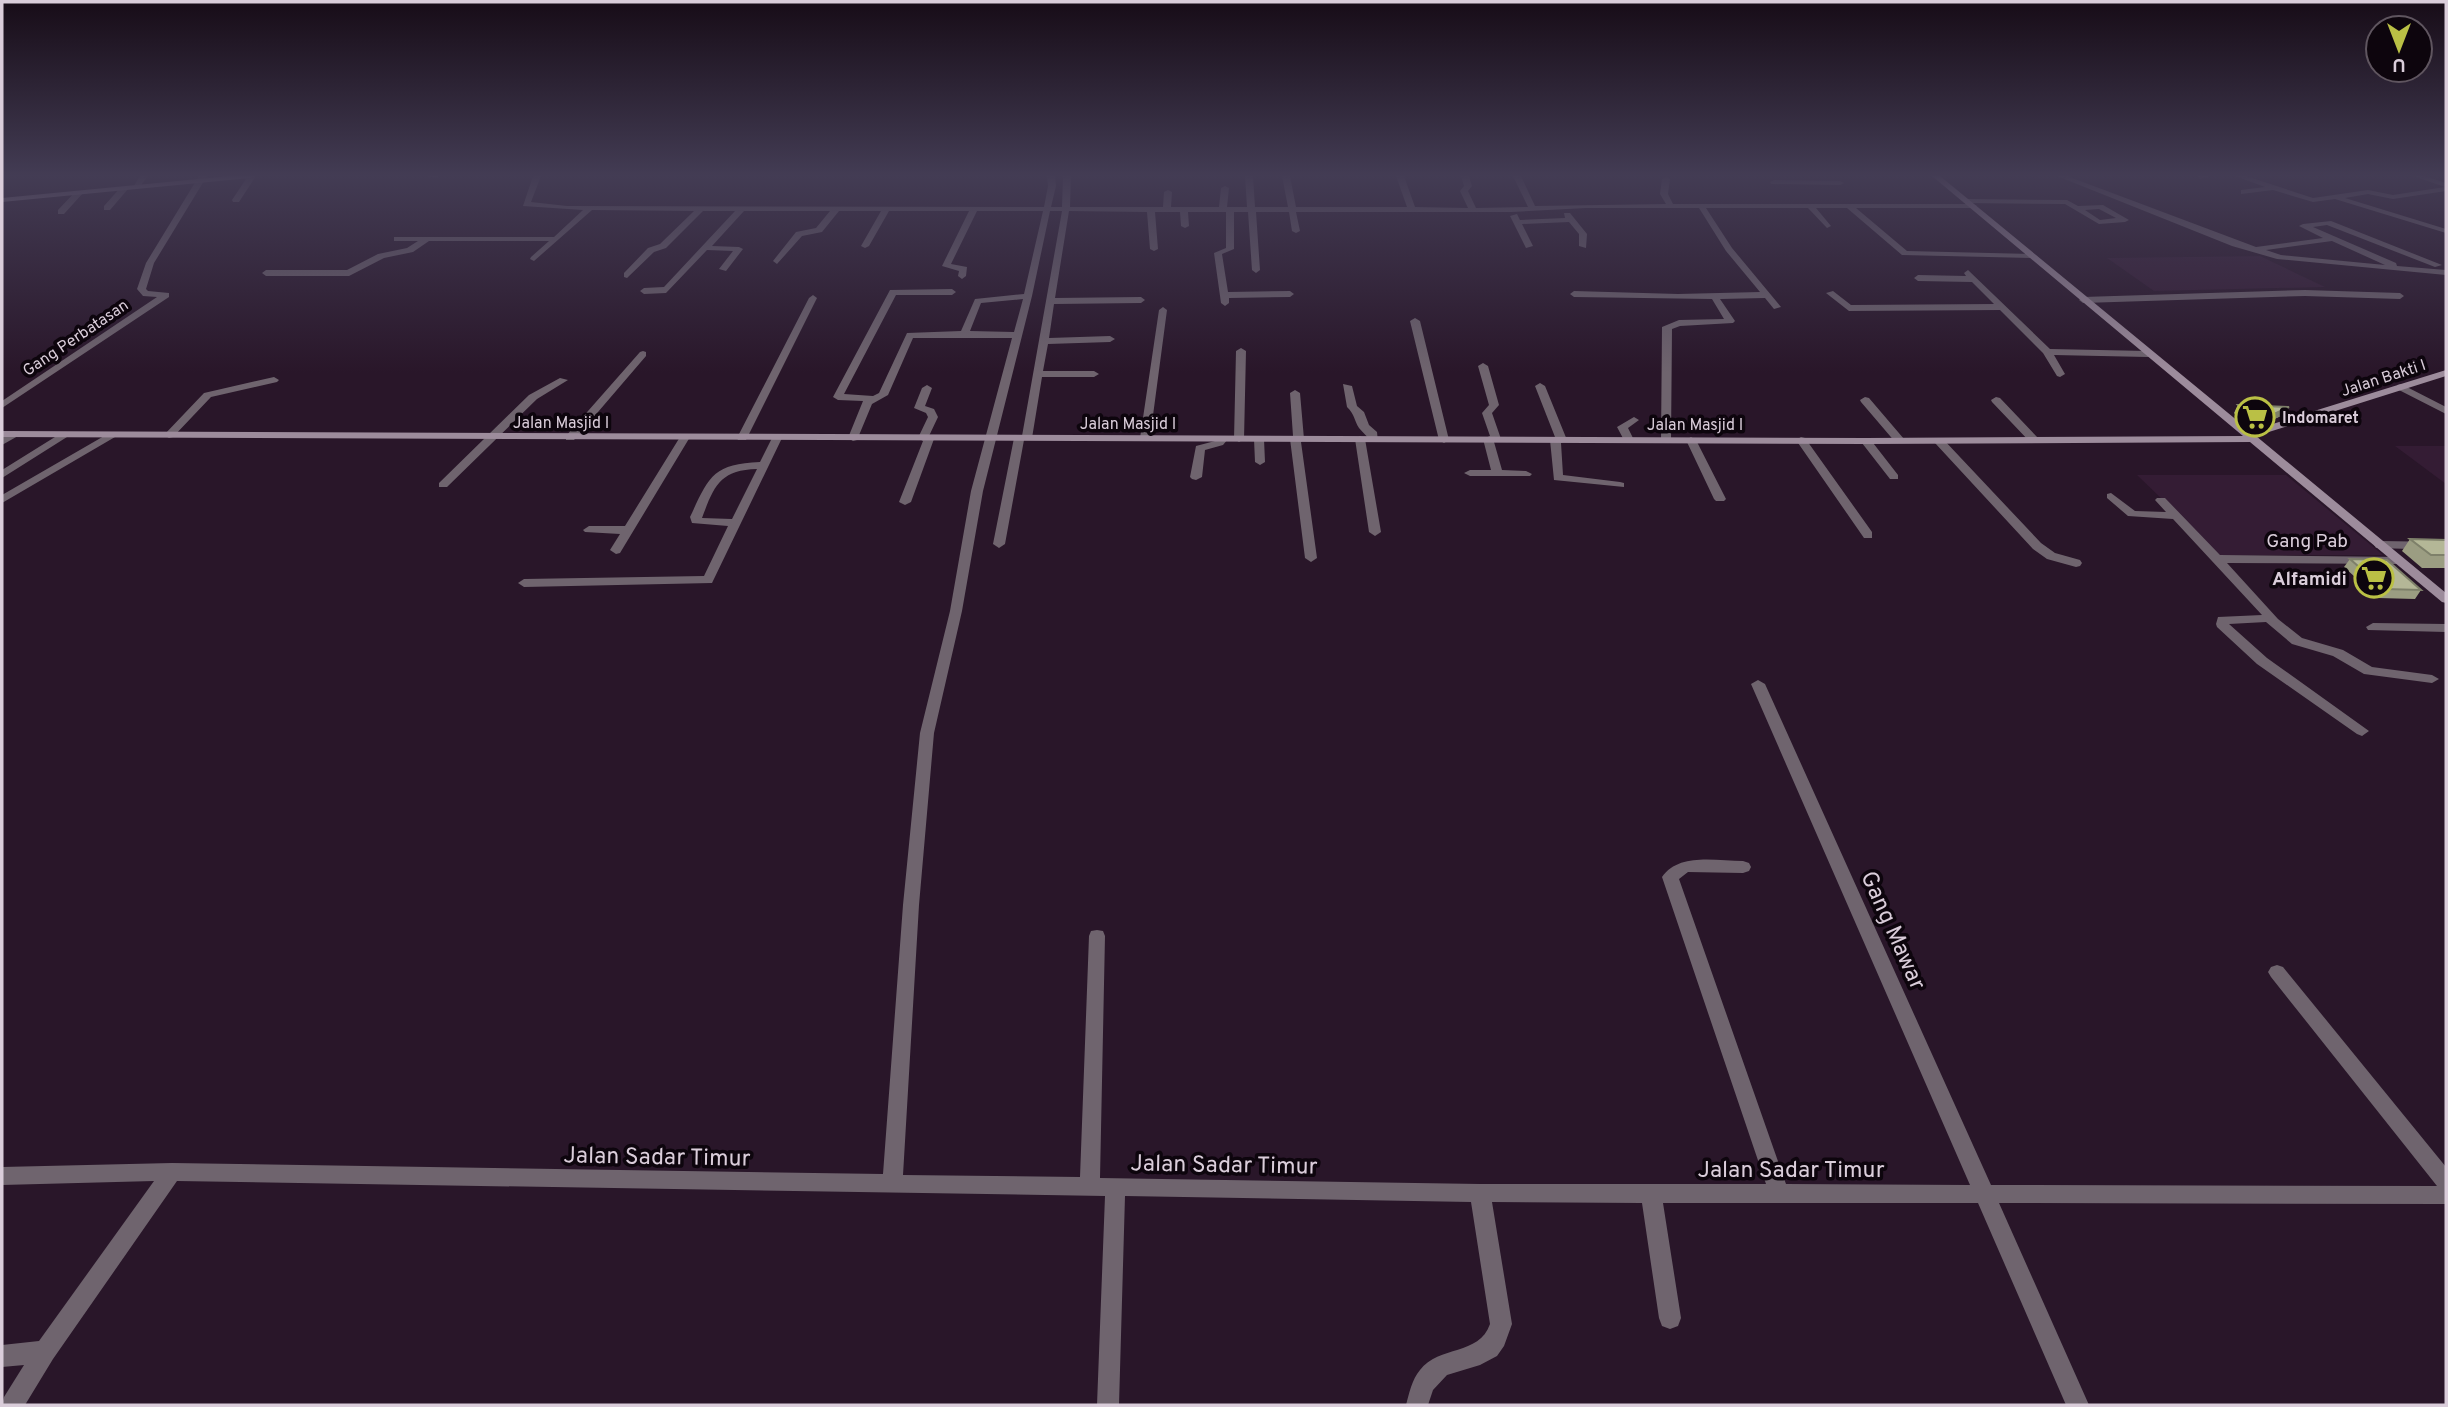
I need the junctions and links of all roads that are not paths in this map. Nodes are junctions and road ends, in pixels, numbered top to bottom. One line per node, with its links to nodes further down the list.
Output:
1 (163, 242): 83 (street, Gang Perbatasan)
2 (423, 242): 36 (street)
3 (553, 242): 30 (street)
4 (667, 242): 40 (street)
5 (712, 242): 26 (street)
6 (793, 242): 31 (street)
7 (868, 242): 23 (street)
8 (958, 242): 41 (street)
9 (1042, 242): 37 (street)
10 (1058, 242): 38 (street)
11 (1153, 242): 27 (street)
12 (1229, 242): 46 (street)
13 (1253, 242): 35 (street)
14 (1527, 242): 24 (street)
15 (1583, 242): 25 (street)
16 (1724, 242): 48 (street)
17 (1893, 242): 29 (street)
18 (2015, 242): 29 (main road)
19 (2232, 242): 28 (street)
20 (2313, 242): 28 (street)
21 (2338, 242): 33 (street)
22 (2374, 242): 32 (street)
23 (865, 246)
24 (1529, 246)
25 (1583, 246)
26 (706, 248): 34 (street); 43 (street)
27 (1154, 249)
28 (2254, 250): 33 (street)
29 (2032, 256): 54 (main road)
30 (534, 259)
31 (777, 261)
32 (2446, 267)
33 (2397, 268): 39 (street)
34 (723, 270)
35 (1256, 270)
36 (266, 273)
37 (1035, 273): 38 (street); 49 (street)
38 (1052, 273): 55 (street)
39 (2446, 273)
40 (627, 275)
41 (962, 276)
42 (1918, 278): 57 (street)
43 (644, 291)
44 (952, 292): 80 (street)
45 (1830, 293): 57 (street)
46 (1290, 294)
47 (1574, 294): 51 (street)
48 (1766, 295): 51 (street); 56 (street)
49 (1028, 296): 60 (street); 61 (street)
50 (2400, 296): 54 (street)
51 (1714, 297): 112 (street)
52 (813, 298): 95 (street)
53 (1141, 300): 55 (street)
54 (2083, 300): 67 (main road)
55 (1049, 301): 63 (street)
56 (1777, 307)
57 (2000, 307): 65 (street)
58 (1163, 310): 100 (street)
59 (1415, 321): 109 (street)
60 (964, 334): 61 (street); 80 (street)
61 (1018, 335): 98 (street)
62 (1110, 339): 63 (street)
63 (1045, 341): 70 (street)
64 (1241, 351): 103 (street)
65 (2047, 352): 67 (street); 72 (street)
66 (643, 354): 93 (street)
67 (2148, 354): 92 (main road)
68 (1483, 366): 107 (street)
69 (2446, 373): 77 (main road, Jalan Bakti I)
70 (1039, 374): 71 (street); 99 (street)
71 (1094, 374)
72 (2060, 374)
73 (274, 380): 90 (street)
74 (563, 380): 91 (street)
75 (1347, 386): 108 (street)
76 (1540, 386): 110 (street)
77 (2401, 387): 84 (street); 92 (main road, Jalan Bakti I)
78 (927, 388): 101 (street)
79 (1295, 393): 105 (street)
80 (873, 399): 97 (street)
81 (1865, 400): 117 (street)
82 (1996, 400): 115 (street)
83 (2, 405)
84 (2446, 411)
85 (1634, 420): 111 (street)
86 (2, 434): 87 (main road, Jalan Masjid I)
87 (14, 434): 88 (main road, Jalan Masjid I); 119 (street)
88 (63, 435): 89 (main road, Jalan Masjid I); 125 (street)
89 (111, 435): 90 (main road, Jalan Masjid I); 132 (street)
90 (169, 435): 91 (main road, Jalan Masjid I)
91 (491, 437): 93 (main road, Jalan Masjid I); 128 (street)
92 (2251, 437): 115 (main road, Jalan Masjid I); 142 (main road)
93 (570, 438): 94 (main road, Jalan Masjid I)
94 (685, 438): 95 (main road, Jalan Masjid I); 138 (street)
95 (742, 438): 96 (main road, Jalan Masjid I)
96 (778, 438): 97 (main road, Jalan Masjid I); 121 (street)
97 (853, 438): 101 (main road, Jalan Masjid I)
98 (993, 438): 99 (main road, Jalan Masjid I); 101 (main road, Jalan Masjid I); 163 (street)
99 (1020, 438): 100 (main road, Jalan Masjid I); 141 (street)
100 (1145, 438): 102 (main road, Jalan Masjid I)
101 (926, 439): 134 (street)
102 (1223, 439): 103 (main road, Jalan Masjid I); 126 (street)
103 (1240, 439): 104 (main road, Jalan Masjid I)
104 (1259, 439): 105 (main road, Jalan Masjid I); 120 (street)
105 (1297, 439): 106 (main road, Jalan Masjid I); 145 (street)
106 (1360, 439): 108 (main road, Jalan Masjid I); 139 (street)
107 (1492, 439): 109 (main road, Jalan Masjid I); 110 (main road, Jalan Masjid I); 123 (street)
108 (1374, 440): 109 (main road, Jalan Masjid I)
109 (1444, 440)
110 (1559, 440): 111 (main road, Jalan Masjid I); 129 (street)
111 (1629, 440): 112 (main road, Jalan Masjid I)
112 (1666, 440): 113 (main road, Jalan Masjid I)
113 (1691, 440): 114 (main road, Jalan Masjid I); 131 (street)
114 (1801, 440): 116 (main road, Jalan Masjid I); 140 (street)
115 (2034, 440): 118 (main road, Jalan Masjid I)
116 (1866, 441): 117 (main road, Jalan Masjid I); 127 (street)
117 (1900, 441): 118 (main road, Jalan Masjid I)
118 (1939, 441): 148 (street)
119 (2, 442)
120 (1259, 462)
121 (764, 465): 136 (street); 136 (street)
122 (1470, 473): 123 (street)
123 (1497, 473): 124 (street)
124 (1526, 474)
125 (2, 475)
126 (1196, 477)
127 (1894, 477)
128 (443, 485)
129 (1620, 485)
130 (2111, 496): 135 (street)
131 (1720, 499)
132 (2, 500)
133 (2161, 500): 135 (street)
134 (905, 502)
135 (2176, 516): 146 (street)
136 (735, 523): 149 (street)
137 (589, 530): 138 (street)
138 (628, 530): 144 (street)
139 (1375, 532)
140 (1868, 535)
141 (999, 544)
142 (2380, 545): 143 (street); 147 (main road)
143 (2446, 545)
144 (616, 550)
145 (1311, 558)
146 (2216, 559): 147 (street, Gang Pab); 151 (street)
147 (2398, 560): 150 (main road)
148 (2076, 563)
149 (524, 583)
150 (2446, 599)
151 (2271, 620): 154 (street); 156 (street)
152 (2373, 628): 153 (street)
153 (2446, 628)
154 (2432, 679)
155 (1758, 684): 169 (street, Gang Mawar)
156 (2362, 731)
157 (1744, 867): 168 (street)
158 (1097, 936): 164 (street)
159 (2277, 972): 162 (street)
160 (172, 1172): 161 (street, Jalan Sadar Timur); 163 (street, Jalan Sadar Timur); 172 (street)
161 (2, 1176)
162 (2446, 1182)
163 (900, 1185): 164 (street, Jalan Sadar Timur)
164 (1090, 1187): 165 (street, Jalan Sadar Timur)
165 (1115, 1187): 166 (street, Jalan Sadar Timur); 175 (street)
166 (1480, 1193): 167 (street, Jalan Sadar Timur); 176 (street)
167 (1651, 1193): 168 (street, Jalan Sadar Timur); 171 (street)
168 (1779, 1193): 169 (street, Jalan Sadar Timur)
169 (1986, 1195): 170 (street, Jalan Sadar Timur); 177 (street, Gang Mawar)
170 (2446, 1195)
171 (1670, 1318)
172 (45, 1351): 173 (street); 174 (street)
173 (2, 1356)
174 (12, 1405)
175 (1108, 1405)
176 (1417, 1405)
177 (2078, 1405)

